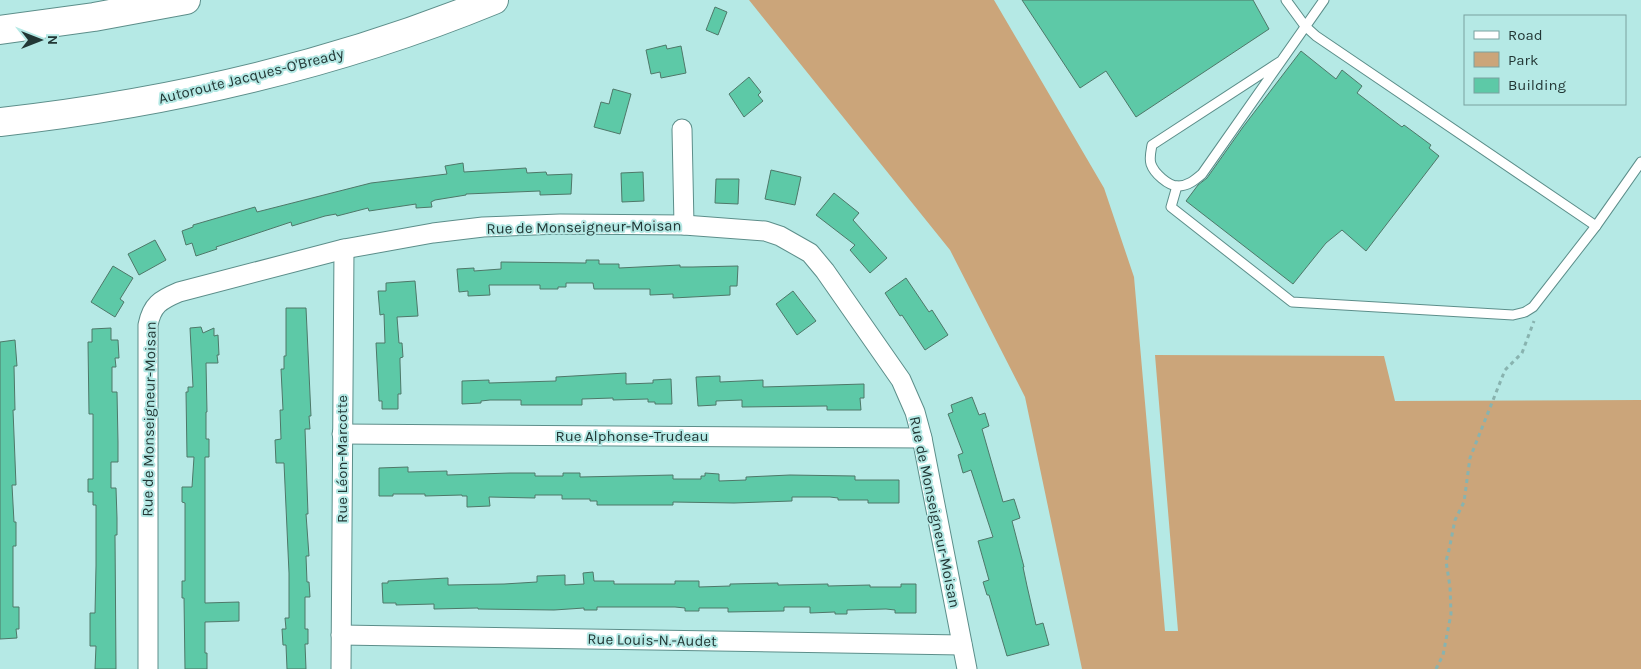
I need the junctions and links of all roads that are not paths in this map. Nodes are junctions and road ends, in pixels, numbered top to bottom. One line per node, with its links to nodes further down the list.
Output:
1 (186, 0): 6 (highway)
2 (494, 0): 8 (highway, Autoroute Jacques-O'Bready)
3 (1286, 0): 5 (lane)
4 (1324, 0): 5 (lane)
5 (1305, 26): 7 (lane); 13 (lane)
6 (0, 30)
7 (1281, 61): 11 (lane); 11 (lane)
8 (0, 122)
9 (682, 129): 12 (street)
10 (1641, 162): 13 (lane)
11 (1177, 186): 13 (lane)
12 (684, 225): 14 (street, Rue de Monseigneur-Moisan); 16 (street, Rue de Monseigneur-Moisan)
13 (1596, 226)
14 (344, 249): 15 (street, Rue Léon-Marcotte); 19 (street, Rue de Monseigneur-Moisan)
15 (342, 434): 16 (street, Rue Alphonse-Trudeau); 17 (street, Rue Léon-Marcotte)
16 (922, 438): 18 (street, Rue de Monseigneur-Moisan)
17 (341, 635): 18 (street, Rue Louis-N.-Audet); 20 (street, Rue Léon-Marcotte)
18 (962, 645): 21 (street, Rue de Monseigneur-Moisan)
19 (148, 669)
20 (341, 669)
21 (967, 669)

